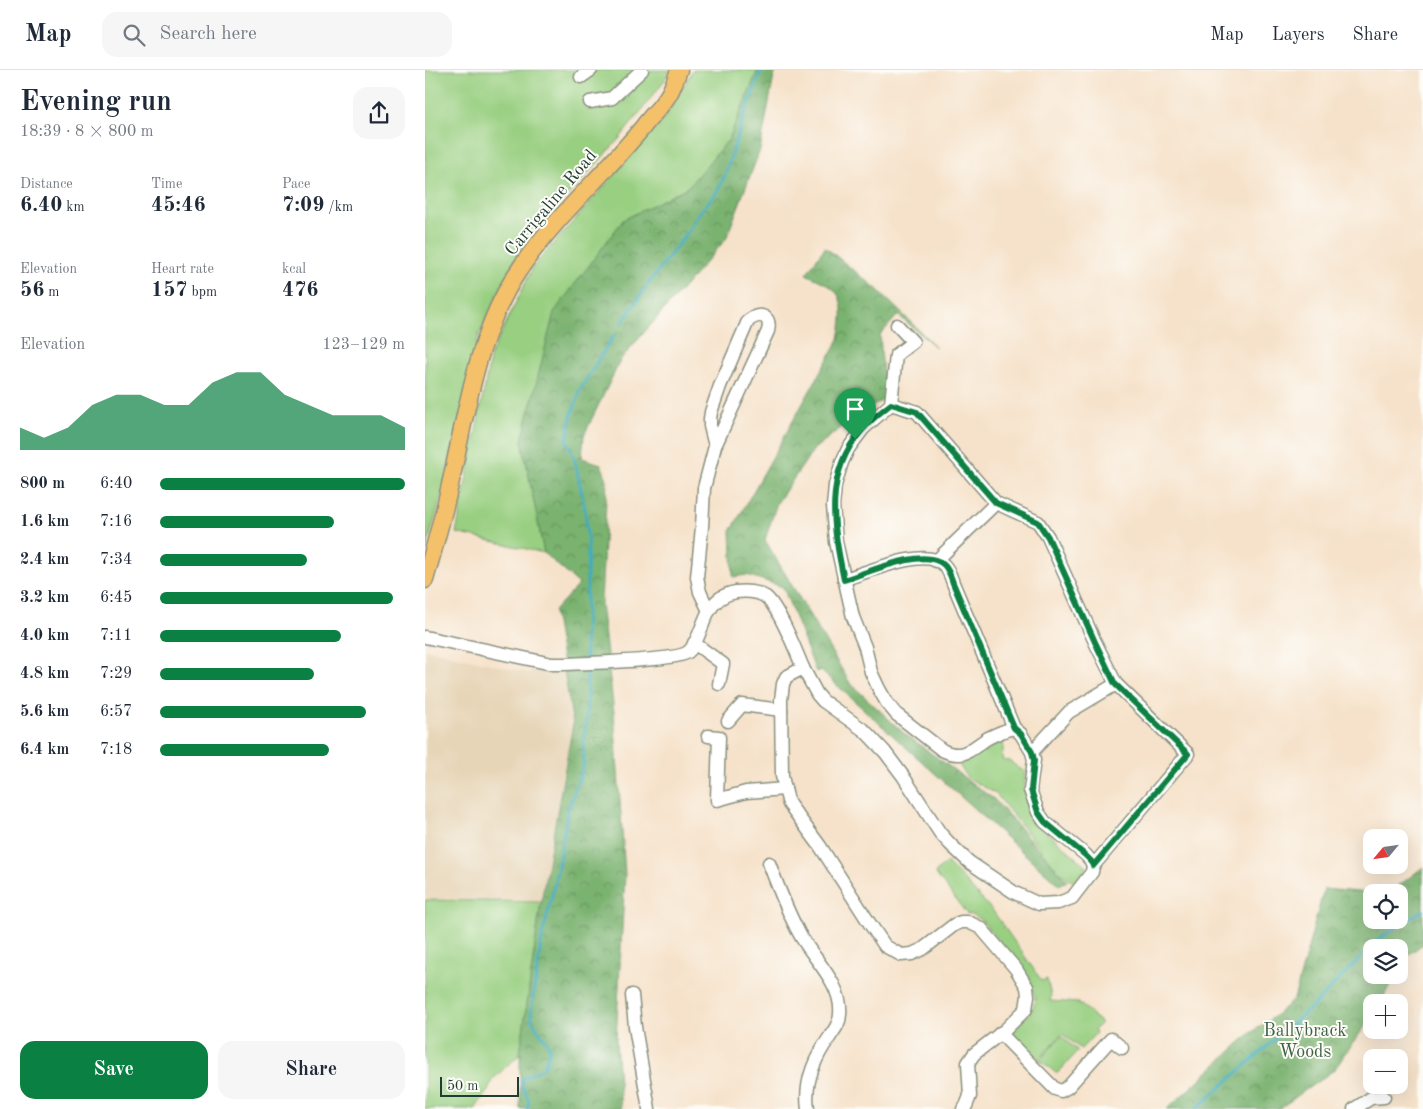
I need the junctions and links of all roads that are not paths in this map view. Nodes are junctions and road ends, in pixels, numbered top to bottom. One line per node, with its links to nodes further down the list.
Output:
1 (642, 70): 3 (street)
2 (679, 70): 9 (main road, Carrigaline Road)
3 (590, 102)
4 (897, 324): 5 (street)
5 (891, 404): 7 (street); 10 (street)
6 (715, 446): 6 (street); 11 (street)
7 (996, 503): 8 (street); 16 (street)
8 (936, 561): 10 (street); 19 (street)
9 (425, 580)
10 (844, 580): 19 (street)
11 (709, 611): 13 (street); 14 (street)
12 (425, 637): 13 (street)
13 (694, 643): 15 (street)
14 (803, 668): 17 (street); 24 (street)
15 (719, 684)
16 (1115, 684): 21 (street); 24 (street)
17 (781, 710): 18 (street); 22 (street)
18 (728, 721)
19 (1014, 728): 21 (street)
20 (719, 737): 22 (street)
21 (1032, 752): 24 (street)
22 (785, 790): 26 (street)
23 (769, 863): 30 (street)
24 (1093, 866)
25 (632, 995): 29 (street)
26 (1000, 1033): 27 (street); 31 (street)
27 (1122, 1048)
28 (1384, 1097): 32 (street)
29 (649, 1109)
30 (808, 1109)
31 (963, 1109)
32 (1355, 1109)

